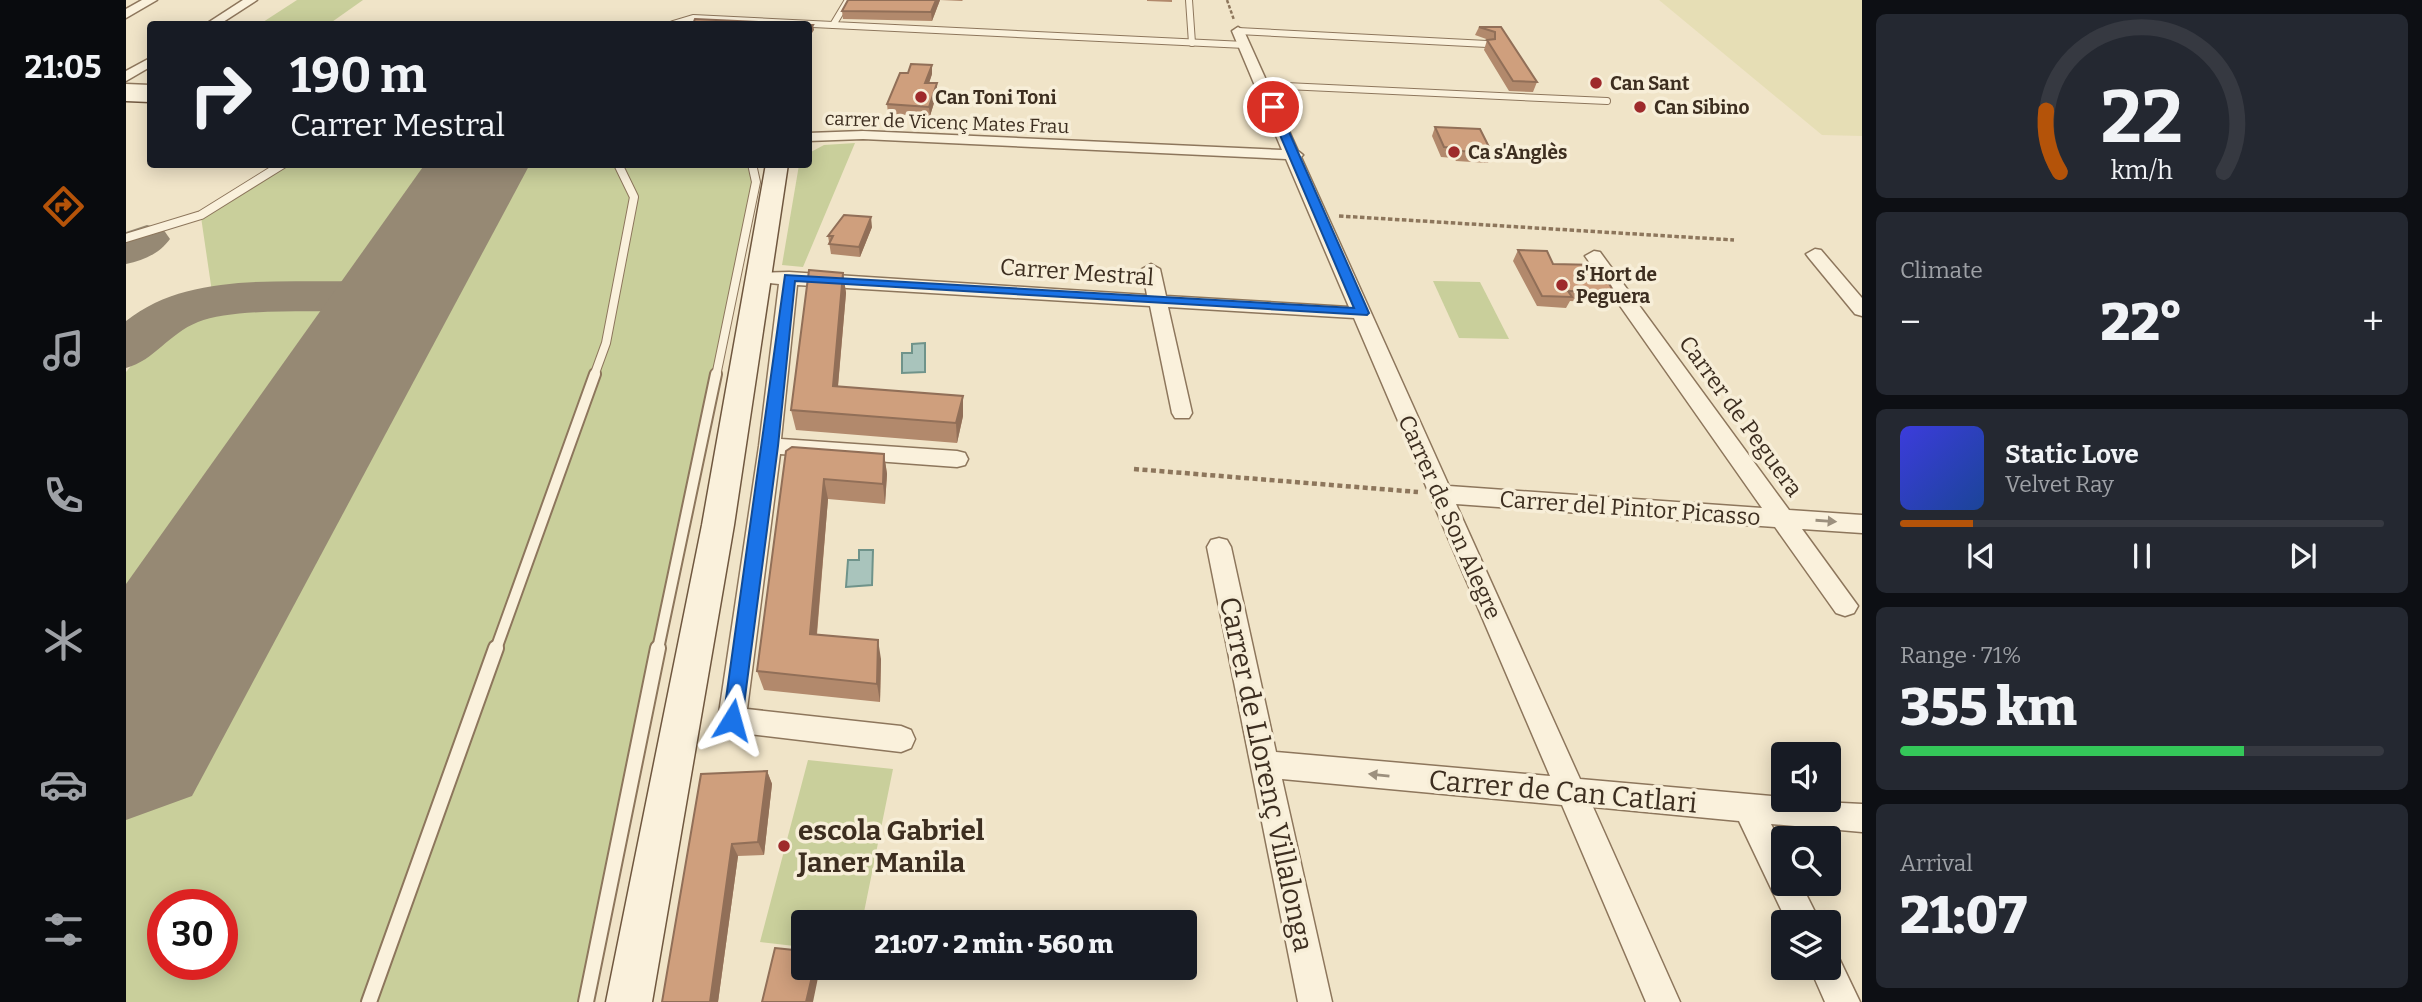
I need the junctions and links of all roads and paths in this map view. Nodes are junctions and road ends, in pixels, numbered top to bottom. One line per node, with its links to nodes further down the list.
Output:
1 (151, 0): 6 (street)
2 (251, 0): 7 (street)
3 (848, 0): 11 (lane)
4 (1189, 0): 13 (lane)
5 (1227, 0): 12 (path)
6 (126, 14)
7 (217, 21)
8 (683, 21): 9 (lane)
9 (753, 21)
10 (812, 24): 11 (lane)
11 (833, 25): 13 (lane)
12 (1238, 31): 14 (lane); 15 (street, Carrer de Son Alegre)
13 (1192, 43): 15 (lane)
14 (1487, 44)
15 (1245, 46): 18 (street, Carrer de Son Alegre)
16 (147, 64): 17 (street)
17 (126, 77)
18 (1263, 85): 23 (lane); 25 (street, Carrer de Son Alegre)
19 (126, 88): 20 (street)
20 (147, 89)
21 (126, 95): 22 (street)
22 (147, 96)
23 (1607, 101)
24 (812, 137): 25 (street, carrer de Vicenç Mates Frau)
25 (1295, 155): 30 (street, Carrer de Son Alegre)
26 (277, 168): 31 (lane)
27 (620, 168): 56 (lane)
28 (753, 168): 57 (lane)
29 (777, 168): 36 (street)
30 (1321, 215): 32 (path); 39 (street, Carrer de Son Alegre)
31 (126, 238)
32 (1734, 240)
33 (1815, 254): 38 (street)
34 (1594, 256): 45 (street, Carrer de Peguera)
35 (1151, 269): 37 (street)
36 (773, 277): 37 (street, Carrer Mestral); 41 (street); 58 (street)
37 (1158, 302): 39 (street, Carrer Mestral); 40 (street)
38 (1862, 310)
39 (1362, 313): 44 (street, Carrer de Son Alegre)
40 (1182, 412)
41 (770, 446): 42 (street); 49 (street)
42 (957, 459)
43 (1134, 469): 44 (path)
44 (1440, 494): 45 (street, Carrer del Pintor Picasso); 51 (street, Carrer de Son Alegre)
45 (1783, 518): 46 (street, Carrer del Pintor Picasso, one-way to 46); 48 (street, Carrer de Peguera)
46 (1862, 524)
47 (1219, 547): 50 (street, Carrer de Llorenç Villalonga)
48 (1846, 606)
49 (901, 739)
50 (1265, 764): 51 (street, Carrer de Can Catlari, one-way to 50); 59 (street, Carrer de Llorenç Villalonga)
51 (1572, 794): 52 (street, Carrer de Can Catlari); 60 (street, Carrer de Son Alegre)
52 (1747, 806): 53 (street, Carrer de Can Catlari); 54 (street)
53 (1862, 818)
54 (1771, 855)
55 (1832, 980): 61 (street)
56 (369, 1002)
57 (586, 1002)
58 (629, 1002)
59 (1315, 1002)
60 (1663, 1002)
61 (1843, 1002)

